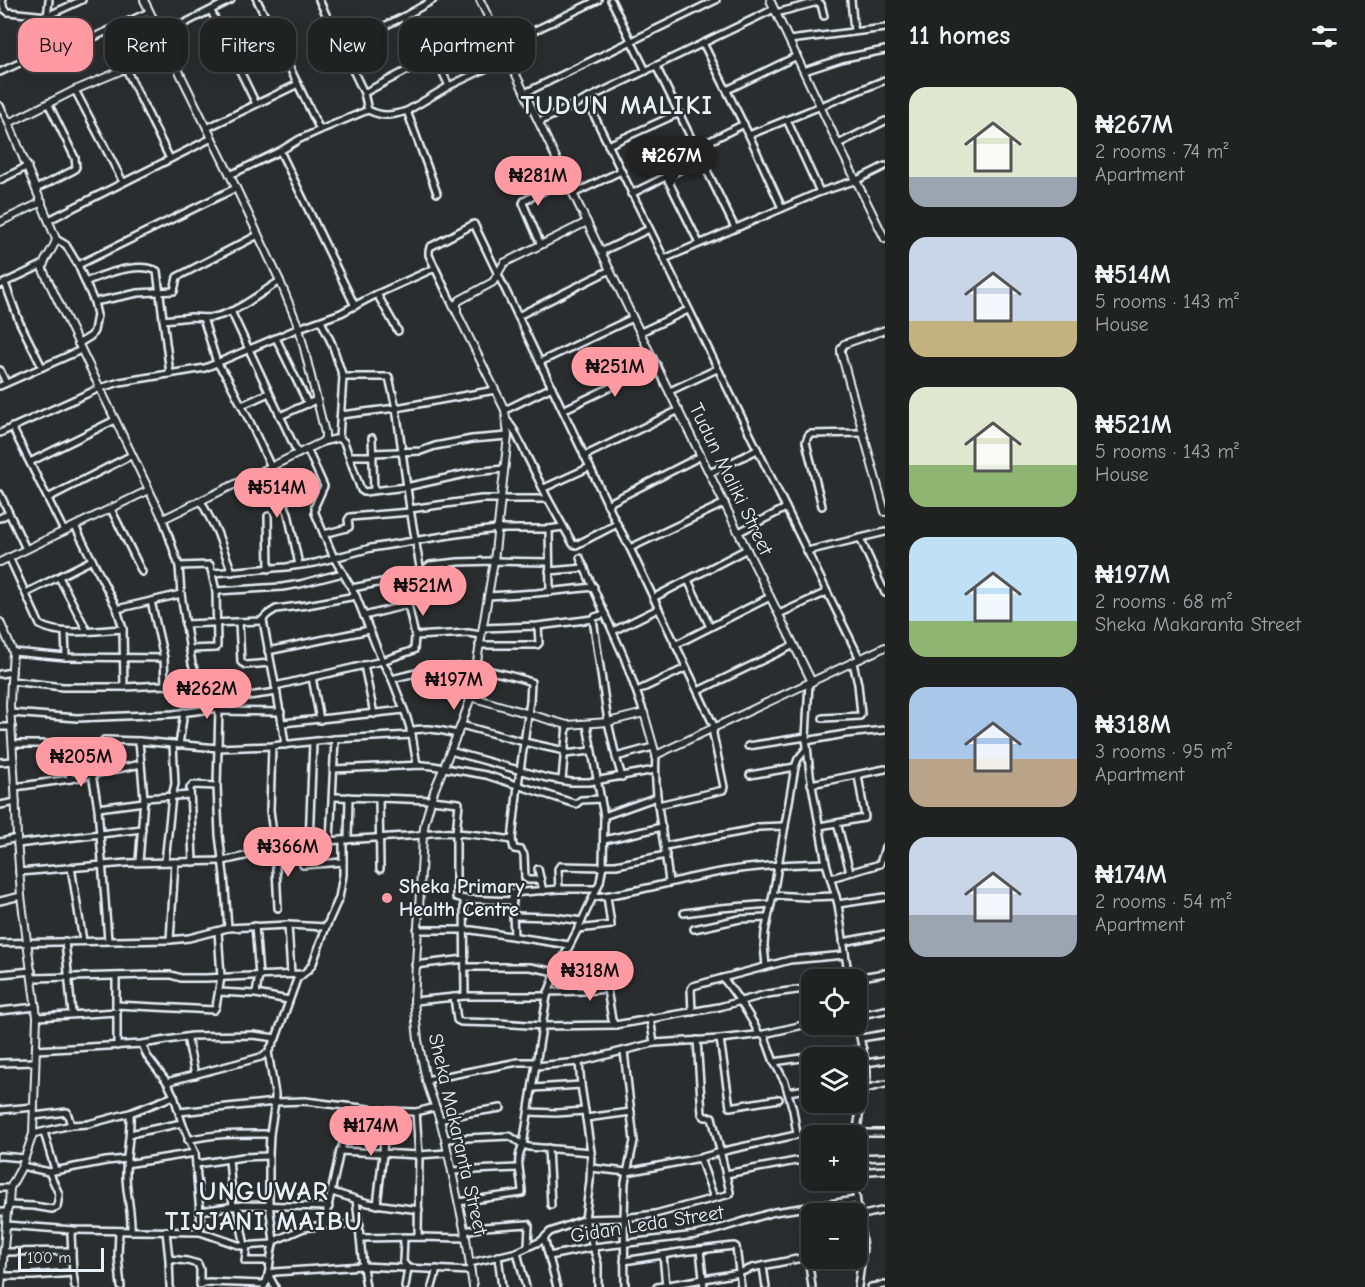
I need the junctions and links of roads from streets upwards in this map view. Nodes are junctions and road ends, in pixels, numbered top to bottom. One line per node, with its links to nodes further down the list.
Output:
1 (2, 0): 19 (street)
2 (49, 0): 19 (street)
3 (81, 0): 19 (street)
4 (144, 0): 18 (street)
5 (231, 0): 16 (street)
6 (257, 0): 49 (street)
7 (319, 0): 23 (street)
8 (433, 0): 15 (street)
9 (480, 0): 24 (street, Tudun Maliki Street)
10 (598, 0): 28 (street)
11 (611, 0): 32 (street)
12 (716, 0): 32 (street)
13 (770, 0): 17 (street)
14 (851, 0): 29 (street)
15 (423, 2): 21 (street)
16 (211, 11): 25 (street); 57 (street)
17 (775, 11): 20 (street); 31 (street); 33 (street)
18 (149, 12): 22 (street); 30 (street)
19 (47, 16): 39 (street)
20 (824, 16)
21 (402, 17): 26 (street)
22 (152, 18)
23 (327, 18)
24 (489, 18)
25 (188, 22)
26 (387, 24)
27 (885, 28): 29 (street)
28 (535, 30)
29 (854, 31): 31 (street)
30 (93, 38)
31 (789, 40): 35 (street)
32 (631, 41): 37 (street); 54 (street)
33 (704, 43): 36 (street); 52 (street)
34 (885, 50): 38 (street)
35 (797, 56): 38 (street); 52 (street)
36 (656, 66): 37 (street); 62 (street)
37 (646, 70): 55 (street)
38 (804, 71): 58 (street)
39 (0, 72)
40 (119, 72): 51 (street)
41 (127, 72): 76 (street)
42 (179, 72): 68 (street)
43 (354, 72): 53 (street)
44 (404, 72): 53 (street)
45 (442, 72): 50 (street)
46 (478, 72): 50 (street)
47 (515, 72): 54 (street, Tudun Maliki Street)
48 (885, 80): 58 (street)
49 (298, 84): 57 (street); 69 (street)
50 (449, 86): 61 (street)
51 (75, 90): 56 (street); 86 (street)
52 (727, 90): 67 (street)
53 (364, 93): 60 (street)
54 (525, 93): 65 (street, Tudun Maliki Street)
55 (586, 99): 65 (street); 73 (street)
56 (48, 103): 66 (street); 88 (street)
57 (256, 104): 68 (street)
58 (821, 106): 63 (street); 72 (street)
59 (0, 108): 66 (street)
60 (368, 110): 61 (street); 69 (street)
61 (407, 111): 90 (street)
62 (679, 113): 73 (street); 74 (street)
63 (787, 120): 70 (street); 89 (street)
64 (885, 121): 72 (street)
65 (539, 122): 83 (street, Tudun Maliki Street)
66 (9, 123): 78 (street)
67 (744, 124): 70 (street); 74 (street)
68 (207, 128): 71 (street)
69 (320, 130): 75 (street)
70 (749, 135): 94 (street)
71 (212, 138): 76 (street); 81 (street)
72 (838, 144): 85 (street)
73 (608, 146): 80 (street)
74 (696, 148): 77 (street)
75 (280, 152): 81 (street); 118 (street)
76 (170, 159): 86 (street)
77 (702, 159): 82 (street); 98 (street)
78 (28, 166): 84 (street); 88 (street)
79 (885, 166): 85 (street)
80 (621, 171): 91 (street); 92 (street)
81 (230, 175): 87 (street)
82 (666, 176): 92 (street); 103 (street)
83 (566, 179): 91 (street, Tudun Maliki Street); 104 (street)
84 (0, 180)
85 (857, 180): 89 (street); 101 (street)
86 (123, 182): 95 (street)
87 (236, 188): 100 (street); 108 (street)
88 (36, 189): 93 (street)
89 (820, 192): 94 (street)
90 (437, 193)
91 (573, 194): 97 (street, Tudun Maliki Street)
92 (632, 194): 99 (street)
93 (42, 202): 95 (street); 96 (street)
94 (782, 208): 98 (street)
95 (49, 220): 102 (street)
96 (0, 222)
97 (587, 222): 104 (street); 105 (street, Tudun Maliki Street)
98 (735, 228): 103 (street)
99 (649, 229): 105 (street); 106 (street)
100 (258, 235): 112 (street); 115 (street)
101 (885, 238)
102 (56, 239): 107 (street); 108 (street)
103 (699, 243): 106 (street)
104 (541, 245): 111 (street)
105 (602, 252): 110 (street, Tudun Maliki Street)
106 (664, 259): 119 (street)
107 (42, 265): 114 (street); 132 (street)
108 (78, 265): 113 (street)
109 (435, 268): 111 (street); 116 (street); 121 (street)
110 (610, 270): 122 (street); 124 (street, Tudun Maliki Street)
111 (497, 276): 121 (street); 122 (street)
112 (280, 281): 120 (street); 127 (street)
113 (85, 282): 115 (street); 117 (street)
114 (3, 284): 137 (street)
115 (160, 291): 117 (street); 125 (street)
116 (377, 294): 118 (street); 129 (street)
117 (94, 302): 132 (street)
118 (355, 306): 126 (street)
119 (688, 310): 130 (street); 138 (street)
120 (231, 311): 123 (street); 133 (street)
121 (457, 313): 145 (street, Sheka Makaranta Street)
122 (518, 316): 134 (street)
123 (203, 318): 125 (street); 135 (street)
124 (633, 318): 130 (street, Tudun Maliki Street); 134 (street)
125 (163, 320): 140 (street)
126 (321, 321): 127 (street); 141 (street)
127 (299, 328): 131 (street); 148 (street)
128 (885, 330): 161 (street)
129 (398, 331)
130 (641, 332): 136 (street, Tudun Maliki Street)
131 (276, 338): 133 (street); 149 (street)
132 (79, 347): 137 (street); 144 (street)
133 (248, 350): 135 (street); 147 (street)
134 (540, 362): 143 (street)
135 (217, 363): 140 (street); 150 (street)
136 (657, 365): 146 (street, Tudun Maliki Street); 153 (street)
137 (42, 367): 142 (street)
138 (717, 369): 146 (street); 167 (street)
139 (0, 370): 142 (street)
140 (170, 374): 144 (street)
141 (344, 376): 151 (street); 155 (street)
142 (3, 385)
143 (552, 387): 152 (street); 153 (street)
144 (100, 388): 157 (street); 159 (street)
145 (495, 390): 151 (street); 152 (street, Sheka Makaranta Street)
146 (670, 391): 154 (street, Tudun Maliki Street)
147 (269, 393): 150 (street); 156 (street)
148 (316, 400): 149 (street); 165 (street)
149 (308, 404): 156 (street)
150 (242, 405): 177 (street)
151 (396, 408): 155 (street); 169 (street)
152 (505, 410): 158 (street, Sheka Makaranta Street)
153 (562, 410): 173 (street)
154 (679, 410): 173 (street); 174 (street, Tudun Maliki Street)
155 (341, 415): 163 (street)
156 (280, 416): 168 (street)
157 (115, 420): 171 (street); 175 (street)
158 (507, 420): 162 (street, Sheka Makaranta Street); 181 (street)
159 (12, 427): 160 (street); 175 (street)
160 (0, 433)
161 (863, 433): 191 (street); 195 (street)
162 (507, 436): 169 (street); 178 (street, Sheka Makaranta Street)
163 (339, 438): 165 (street); 172 (street)
164 (372, 438): 170 (street)
165 (322, 442): 166 (street)
166 (307, 449): 168 (street); 208 (street)
167 (757, 450): 179 (street); 192 (street)
168 (298, 453): 177 (street)
169 (402, 453): 170 (street); 180 (street)
170 (373, 454): 172 (street); 183 (street)
171 (132, 455): 182 (street); 185 (street)
172 (350, 456): 183 (street)
173 (584, 456): 176 (street)
174 (701, 456): 179 (street, Tudun Maliki Street); 190 (street)
175 (30, 462): 185 (street)
176 (590, 467): 181 (street); 190 (street)
177 (269, 468): 188 (street); 223 (street)
178 (504, 469): 180 (street); 186 (street, Sheka Makaranta Street)
179 (710, 473): 189 (street, Tudun Maliki Street)
180 (406, 487): 183 (street); 194 (street)
181 (544, 488): 187 (street)
182 (149, 490): 193 (street); 199 (street)
183 (374, 490)
184 (0, 494): 196 (street)
185 (48, 498): 205 (street)
186 (500, 498): 187 (street); 194 (street); 203 (street, Sheka Makaranta Street)
187 (548, 499): 202 (street)
188 (201, 501): 199 (street); 229 (street)
189 (725, 503): 206 (street, Tudun Maliki Street); 211 (street)
190 (607, 504): 200 (street)
191 (822, 506)
192 (786, 508): 206 (street); 214 (street)
193 (111, 509): 201 (street); 228 (street)
194 (410, 511): 208 (street); 210 (street)
195 (885, 512)
196 (9, 513): 198 (street); 212 (street)
197 (268, 516): 226 (street)
198 (0, 518)
199 (163, 519): 224 (street)
200 (617, 524): 202 (street); 211 (street)
201 (75, 526): 205 (street); 218 (street)
202 (564, 527): 204 (street)
203 (497, 529): 204 (street); 210 (street); 219 (street, Sheka Makaranta Street)
204 (549, 529): 221 (street)
205 (64, 531): 212 (street)
206 (739, 532): 213 (street, Tudun Maliki Street)
207 (885, 532): 209 (street)
208 (324, 534): 216 (street)
209 (860, 538): 214 (street); 241 (street)
210 (415, 540): 216 (street); 232 (street)
211 (630, 548): 246 (street)
212 (26, 549): 215 (street)
213 (747, 549): 234 (street); 245 (street, Tudun Maliki Street)
214 (807, 551): 239 (street)
215 (9, 557): 220 (street); 240 (street)
216 (334, 558): 223 (street); 231 (street)
217 (580, 558): 225 (street)
218 (92, 560): 233 (street); 249 (street)
219 (494, 561): 221 (street); 222 (street); 244 (street, Sheka Makaranta Street)
220 (0, 562)
221 (549, 562): 227 (street)
222 (448, 564): 232 (street); 248 (street)
223 (299, 565): 226 (street)
224 (179, 566): 230 (street); 242 (street)
225 (585, 568): 227 (street); 235 (street)
226 (269, 569): 229 (street)
227 (549, 571): 238 (street)
228 (142, 572)
229 (232, 572): 230 (street)
230 (213, 573): 237 (street)
231 (343, 573): 236 (street); 237 (street)
232 (421, 573): 236 (street)
233 (59, 577): 240 (street); 264 (street)
234 (688, 580): 246 (street); 261 (street)
235 (594, 587): 238 (street); 251 (street)
236 (351, 588): 243 (street)
237 (216, 591): 258 (street)
238 (550, 592): 244 (street)
239 (826, 592): 252 (street); 280 (street)
240 (26, 593): 267 (street)
241 (885, 593)
242 (181, 594): 247 (street); 259 (street)
243 (356, 596): 253 (street); 255 (street)
244 (488, 596): 265 (street, Sheka Makaranta Street)
245 (771, 597): 252 (street, Tudun Maliki Street); 261 (street)
246 (653, 598): 250 (street)
247 (151, 601): 249 (street); 278 (street)
248 (408, 604): 253 (street); 268 (street)
249 (117, 609): 262 (street)
250 (658, 609): 266 (street); 270 (street)
251 (605, 614): 254 (street); 266 (street)
252 (779, 614): 271 (street, Tudun Maliki Street)
253 (364, 615): 263 (street)
254 (593, 619): 260 (street); 309 (street)
255 (263, 620): 257 (street); 274 (street)
256 (0, 622): 275 (street)
257 (239, 622): 258 (street); 281 (street)
258 (217, 623): 259 (street); 273 (street)
259 (185, 624): 273 (street)
260 (538, 626): 265 (street); 269 (street)
261 (710, 627): 270 (street)
262 (123, 629): 264 (street); 277 (street)
263 (369, 630): 274 (street); 279 (street)
264 (87, 631): 267 (street)
265 (482, 631): 268 (street); 269 (street, Sheka Makaranta Street)
266 (613, 631): 295 (street)
267 (65, 632): 276 (street)
268 (415, 636): 279 (street)
269 (479, 645): 284 (street, Sheka Makaranta Street)
270 (675, 645): 283 (street)
271 (794, 645): 290 (street, Tudun Maliki Street); 296 (street)
272 (885, 647): 280 (street)
273 (189, 649): 291 (street)
274 (268, 651): 281 (street)
275 (14, 652): 276 (street); 285 (street)
276 (66, 657): 277 (street)
277 (124, 658): 278 (street); 293 (street)
278 (164, 658): 292 (street)
279 (382, 661): 282 (street); 288 (street)
280 (856, 661): 290 (street); 307 (street)
281 (270, 663): 294 (street)
282 (364, 665): 287 (street); 305 (street)
283 (686, 668): 295 (street); 296 (street)
284 (475, 669): 288 (street); 297 (street, Sheka Makaranta Street); 306 (street)
285 (12, 672): 286 (street); 289 (street)
286 (0, 674)
287 (312, 677): 294 (street); 308 (street)
288 (392, 680): 300 (street)
289 (11, 681): 293 (street); 303 (street)
290 (811, 682): 314 (street); 320 (street)
291 (201, 684): 292 (street); 298 (street)
292 (165, 685): 293 (street)
293 (124, 687)
294 (276, 689): 298 (street); 302 (street)
295 (637, 691): 304 (street)
296 (698, 691): 314 (street)
297 (471, 697): 306 (street); 311 (street, Sheka Makaranta Street)
298 (215, 699): 299 (street)
299 (219, 710): 301 (street); 302 (street); 331 (street)
300 (404, 710): 305 (street); 318 (street)
301 (184, 712): 303 (street); 326 (street)
302 (281, 712): 310 (street)
303 (11, 713): 316 (street)
304 (644, 713): 309 (street); 330 (street)
305 (374, 714): 308 (street)
306 (529, 714): 312 (street); 324 (street)
307 (823, 718)
308 (320, 720): 310 (street)
309 (608, 722): 313 (street); 338 (street)
310 (283, 723): 327 (street)
311 (461, 725): 319 (street, Sheka Makaranta Street); 324 (street)
312 (567, 725): 313 (street); 336 (street)
313 (587, 725): 335 (street)
314 (714, 726): 337 (street); 371 (street)
315 (0, 727): 316 (street)
316 (12, 727): 325 (street)
317 (885, 730): 320 (street)
318 (411, 733): 319 (street); 321 (street); 342 (street)
319 (458, 734): 334 (street, Sheka Makaranta Street)
320 (806, 739): 329 (street); 332 (street)
321 (334, 740): 323 (street); 345 (street)
322 (139, 741): 326 (street); 333 (street); 341 (street)
323 (313, 742): 327 (street); 389 (street)
324 (524, 742): 336 (street); 346 (street)
325 (13, 744): 333 (street); 339 (street)
326 (176, 745): 331 (street); 361 (street)
327 (285, 745): 328 (street)
328 (272, 746): 331 (street); 392 (street)
329 (748, 746)
330 (653, 747): 337 (street); 338 (street)
331 (218, 748): 358 (street)
332 (807, 748): 343 (street); 356 (street)
333 (68, 750): 353 (street)
334 (450, 751): 344 (street, Sheka Makaranta Street); 346 (street)
335 (591, 751): 336 (street); 355 (street)
336 (565, 752): 354 (street)
337 (656, 754): 347 (street)
338 (616, 757): 352 (street)
339 (14, 761): 340 (street); 359 (street)
340 (0, 762)
341 (141, 764): 349 (street); 367 (street)
342 (417, 765): 344 (street); 345 (street)
343 (795, 767): 351 (street); 376 (street)
344 (442, 768): 357 (street); 368 (street, Sheka Makaranta Street)
345 (334, 769): 363 (street)
346 (520, 770): 354 (street); 357 (street)
347 (655, 770): 352 (street); 362 (street)
348 (885, 771): 350 (street)
349 (92, 774): 353 (street); 372 (street)
350 (858, 774): 356 (street); 374 (street)
351 (750, 775)
352 (622, 777): 355 (street)
353 (70, 779): 359 (street)
354 (562, 780): 355 (street)
355 (598, 780): 366 (street)
356 (811, 784): 377 (street)
357 (518, 785): 366 (street); 384 (street)
358 (217, 786): 360 (street); 394 (street)
359 (15, 787): 369 (street)
360 (190, 795): 361 (street); 398 (street)
361 (172, 796): 367 (street); 396 (street)
362 (657, 796): 371 (street); 373 (street)
363 (333, 797): 364 (street); 387 (street)
364 (349, 797): 365 (street); 383 (street)
365 (379, 798): 368 (street); 382 (street)
366 (601, 799): 373 (street)
367 (144, 800): 372 (street); 378 (street)
368 (431, 800): 379 (street); 381 (street, Sheka Makaranta Street)
369 (16, 802): 370 (street); 386 (street)
370 (0, 805)
371 (658, 805): 375 (street)
372 (98, 808): 380 (street)
373 (604, 816): 385 (street)
374 (837, 823): 377 (street); 409 (street)
375 (662, 826): 385 (street); 390 (street)
376 (785, 826): 390 (street); 402 (street)
377 (820, 826): 400 (street)
378 (142, 829): 380 (street); 395 (street)
379 (456, 833): 381 (street); 384 (street); 422 (street)
380 (100, 834): 386 (street); 401 (street)
381 (423, 835): 382 (street); 439 (street, Sheka Makaranta Street)
382 (380, 838): 383 (street); 406 (street)
383 (346, 840): 387 (street); 399 (street)
384 (512, 840): 411 (street)
385 (604, 840): 404 (street)
386 (17, 841): 388 (street); 408 (street)
387 (330, 841): 389 (street)
388 (0, 842)
389 (309, 843): 392 (street)
390 (665, 846): 393 (street)
391 (885, 847): 409 (street)
392 (275, 849): 394 (street); 427 (street)
393 (666, 855): 404 (street); 412 (street)
394 (223, 861): 398 (street); 435 (street)
395 (139, 862): 396 (street); 401 (street)
396 (165, 862): 397 (street)
397 (175, 862): 398 (street); 444 (street)
398 (193, 862)
399 (343, 862): 403 (street); 434 (street)
400 (826, 863): 402 (street); 410 (street)
401 (102, 864): 405 (street); 443 (street)
402 (778, 864): 412 (street); 416 (street)
403 (303, 865)
404 (603, 866): 413 (street); 414 (street)
405 (71, 867): 408 (street); 446 (street)
406 (380, 869)
407 (538, 869): 411 (street)
408 (19, 872): 417 (street)
409 (850, 872): 410 (street)
410 (831, 878): 419 (street)
411 (541, 880): 415 (street)
412 (669, 883): 418 (street)
413 (559, 889): 414 (street); 415 (street)
414 (597, 889): 420 (street)
415 (543, 891): 424 (street)
416 (773, 895): 419 (street); 425 (street)
417 (21, 896): 423 (street); 447 (street)
418 (607, 896): 420 (street); 436 (street)
419 (836, 896): 426 (street)
420 (593, 897): 431 (street)
421 (885, 897): 426 (street)
422 (464, 899): 424 (street); 440 (street)
423 (0, 901)
424 (513, 901): 429 (street)
425 (771, 904): 428 (street); 430 (street)
426 (838, 904): 448 (street)
427 (278, 908)
428 (684, 913)
429 (514, 916): 431 (street); 442 (street)
430 (768, 918): 437 (street); 454 (street)
431 (582, 921): 436 (street)
432 (288, 925): 433 (street); 434 (street); 460 (street)
433 (255, 927): 435 (street); 463 (street)
434 (326, 927): 461 (street)
435 (228, 928): 438 (street)
436 (578, 929): 450 (street)
437 (694, 929)
438 (218, 930): 444 (street); 467 (street)
439 (417, 930): 440 (street); 453 (street, Sheka Makaranta Street)
440 (464, 930): 442 (street); 452 (street)
441 (885, 934): 448 (street)
442 (514, 936): 450 (street)
443 (108, 940): 444 (street); 446 (street)
444 (170, 940)
445 (65, 941): 446 (street); 447 (street); 466 (street)
446 (83, 941)
447 (27, 942): 449 (street); 462 (street)
448 (843, 942): 451 (street)
449 (0, 943)
450 (569, 945): 457 (street)
451 (845, 955): 454 (street); 456 (street)
452 (465, 959): 453 (street); 455 (street)
453 (415, 965): 476 (street, Sheka Makaranta Street)
454 (766, 966): 468 (street)
455 (465, 967): 457 (street); 473 (street)
456 (847, 969)
457 (556, 972): 472 (street)
458 (885, 973): 465 (street)
459 (0, 974): 462 (street)
460 (291, 974): 461 (street); 463 (street)
461 (302, 974): 475 (street)
462 (32, 975): 466 (street); 478 (street)
463 (259, 975): 467 (street); 471 (street)
464 (116, 976): 466 (street); 467 (street); 479 (street)
465 (867, 976)
466 (69, 977): 483 (street)
467 (221, 977): 470 (street)
468 (723, 978): 477 (street); 482 (street)
469 (801, 989): 477 (street)
470 (219, 992): 471 (street); 479 (street)
471 (256, 994): 475 (street)
472 (548, 994): 473 (street); 487 (street); 489 (street)
473 (465, 996): 474 (street)
474 (454, 997): 476 (street); 489 (street)
475 (289, 1000): 494 (street)
476 (414, 1001): 514 (street, Sheka Makaranta Street)
477 (740, 1001): 482 (street); 490 (street)
478 (36, 1007): 481 (street); 485 (street)
479 (116, 1009): 483 (street); 500 (street)
480 (885, 1010): 484 (street)
481 (0, 1011)
482 (692, 1012): 486 (street)
483 (72, 1014): 485 (street)
484 (867, 1014)
485 (38, 1017): 502 (street)
486 (650, 1018): 487 (street); 498 (street)
487 (615, 1025): 489 (street)
488 (801, 1025): 490 (street)
489 (543, 1026): 512 (street)
490 (761, 1034): 496 (street); 509 (street)
491 (885, 1034): 495 (street)
492 (860, 1035): 495 (street)
493 (187, 1036): 494 (street); 499 (street); 513 (street)
494 (276, 1038): 504 (street)
495 (861, 1038): 501 (street)
496 (720, 1039): 497 (street); 523 (street)
497 (697, 1040): 498 (street); 553 (street)
498 (654, 1043): 503 (street)
499 (142, 1044): 500 (street); 515 (street)
500 (117, 1046): 502 (street)
501 (863, 1047)
502 (36, 1050): 507 (street)
503 (624, 1051): 508 (street); 533 (street)
504 (268, 1052): 513 (street); 524 (street)
505 (801, 1058): 509 (street)
506 (885, 1060): 511 (street)
507 (35, 1062): 510 (street); 525 (street)
508 (579, 1062): 512 (street); 517 (street)
509 (774, 1062): 521 (street)
510 (0, 1063)
511 (867, 1063)
512 (536, 1064): 514 (street); 518 (street)
513 (195, 1075): 515 (street)
514 (426, 1080): 526 (street, Sheka Makaranta Street)
515 (167, 1082): 522 (street)
516 (885, 1084): 519 (street)
517 (580, 1085): 518 (street); 536 (street)
518 (533, 1088): 532 (street)
519 (867, 1088)
520 (801, 1090): 521 (street)
521 (788, 1092): 553 (street)
522 (174, 1096): 534 (street); 535 (street)
523 (779, 1099)
524 (275, 1102): 527 (street); 535 (street); 545 (street)
525 (34, 1107): 529 (street); 537 (street)
526 (436, 1107): 531 (street); 538 (street, Sheka Makaranta Street)
527 (359, 1108): 530 (street); 551 (street)
528 (501, 1108): 538 (street)
529 (0, 1110)
530 (385, 1111): 531 (street); 556 (street)
531 (416, 1112): 557 (street)
532 (529, 1112): 536 (street); 549 (street)
533 (631, 1112): 536 (street); 575 (street)
534 (130, 1113): 540 (street); 544 (street)
535 (179, 1113): 539 (street)
536 (585, 1114): 552 (street)
537 (34, 1116): 540 (street); 543 (street)
538 (440, 1120): 547 (street, Sheka Makaranta Street)
539 (182, 1123): 544 (street); 548 (street)
540 (71, 1125): 541 (street)
541 (44, 1132): 543 (street); 572 (street)
542 (885, 1133): 546 (street)
543 (33, 1134): 561 (street)
544 (130, 1134): 566 (street)
545 (270, 1134): 548 (street); 559 (street)
546 (867, 1134)
547 (445, 1139): 549 (street); 555 (street, Sheka Makaranta Street)
548 (188, 1140): 554 (street)
549 (523, 1145): 550 (street); 569 (street)
550 (548, 1148): 552 (street); 589 (street)
551 (340, 1151): 556 (street); 580 (street)
552 (591, 1152): 570 (street)
553 (720, 1152): 562 (street); 576 (street)
554 (195, 1153): 566 (street); 567 (street)
555 (447, 1153): 557 (street); 573 (street, Sheka Makaranta Street)
556 (383, 1154): 557 (street); 588 (street)
557 (419, 1155): 592 (street)
558 (0, 1156): 561 (street)
559 (269, 1156): 564 (street); 587 (street)
560 (885, 1157): 563 (street)
561 (25, 1158): 568 (street)
562 (700, 1158): 575 (street); 581 (street)
563 (867, 1158)
564 (229, 1159): 567 (street); 590 (street)
565 (801, 1160): 576 (street)
566 (126, 1161): 572 (street); 604 (street)
567 (196, 1164): 594 (street)
568 (22, 1166): 572 (street); 578 (street)
569 (518, 1168): 573 (street); 584 (street)
570 (591, 1168): 575 (street); 598 (street)
571 (885, 1170): 574 (street)
572 (52, 1171): 586 (street)
573 (452, 1171): 584 (street, Sheka Makaranta Street)
574 (867, 1171)
575 (627, 1172): 597 (street)
576 (726, 1174): 581 (street)
577 (0, 1188): 578 (street)
578 (10, 1188): 586 (street)
579 (855, 1191): 583 (street)
580 (332, 1192): 582 (street); 591 (street)
581 (714, 1198): 597 (street)
582 (356, 1200): 588 (street); 601 (street)
583 (856, 1200): 585 (street); 614 (street, Gidan Leda Street)
584 (458, 1202): 607 (street, Sheka Makaranta Street)
585 (857, 1203)
586 (9, 1205): 595 (street)
587 (269, 1205): 590 (street); 591 (street); 613 (street)
588 (377, 1205): 592 (street)
589 (551, 1205)
590 (235, 1206): 594 (street); 615 (street)
591 (329, 1207): 600 (street)
592 (418, 1210): 610 (street)
593 (885, 1210): 596 (street)
594 (200, 1211): 606 (street)
595 (3, 1212): 599 (street)
596 (867, 1214)
597 (624, 1218): 598 (street); 614 (street)
598 (585, 1219): 612 (street); 617 (street)
599 (6, 1225): 602 (street); 608 (street)
600 (324, 1225): 601 (street); 613 (street)
601 (360, 1225): 611 (street)
602 (73, 1230): 603 (street); 619 (street)
603 (119, 1231): 604 (street); 649 (street)
604 (131, 1231): 605 (street)
605 (166, 1231): 606 (street); 625 (street)
606 (200, 1232): 615 (street)
607 (465, 1235): 610 (street); 616 (street); 629 (street, Sheka Makaranta Street)
608 (2, 1237): 621 (street)
609 (404, 1237): 610 (street); 611 (street); 633 (street)
610 (418, 1237)
611 (360, 1238): 630 (street)
612 (544, 1238): 616 (street); 624 (street)
613 (274, 1242): 615 (street); 627 (street)
614 (624, 1244): 617 (street, Gidan Leda Street); 628 (street)
615 (246, 1246): 627 (street)
616 (528, 1246): 620 (street)
617 (594, 1247): 624 (street, Gidan Leda Street); 659 (street)
618 (700, 1250): 622 (street); 639 (street); 642 (street)
619 (72, 1251): 621 (street); 638 (street)
620 (517, 1251): 623 (street); 657 (street)
621 (3, 1252): 632 (street)
622 (663, 1255): 628 (street); 646 (street)
623 (498, 1256): 629 (street); 656 (street)
624 (549, 1256): 658 (street)
625 (169, 1259): 645 (street); 650 (street)
626 (801, 1259): 631 (street)
627 (269, 1261): 641 (street)
628 (624, 1261): 660 (street)
629 (470, 1263): 637 (street, Sheka Makaranta Street)
630 (362, 1266): 633 (street); 641 (street); 652 (street)
631 (763, 1266): 639 (street); 664 (street)
632 (1, 1268): 640 (street)
633 (408, 1268): 634 (street); 653 (street)
634 (437, 1269): 637 (street); 654 (street)
635 (811, 1269): 665 (street)
636 (861, 1269): 666 (street)
637 (471, 1271): 655 (street, Sheka Makaranta Street)
638 (73, 1273): 640 (street); 648 (street)
639 (739, 1273): 642 (street); 663 (street)
640 (2, 1275): 647 (street)
641 (269, 1276): 643 (street); 651 (street)
642 (703, 1279): 646 (street); 662 (street)
643 (265, 1285): 645 (street)
644 (885, 1285): 667 (street)
645 (200, 1286)
646 (665, 1286): 661 (street)
647 (1, 1287)
648 (75, 1287)
649 (121, 1287)
650 (170, 1287)
651 (275, 1287)
652 (366, 1287)
653 (405, 1287)
654 (432, 1287)
655 (473, 1287)
656 (502, 1287)
657 (526, 1287)
658 (557, 1287)
659 (598, 1287)
660 (626, 1287)
661 (657, 1287)
662 (704, 1287)
663 (741, 1287)
664 (766, 1287)
665 (812, 1287)
666 (858, 1287)
667 (871, 1287)

